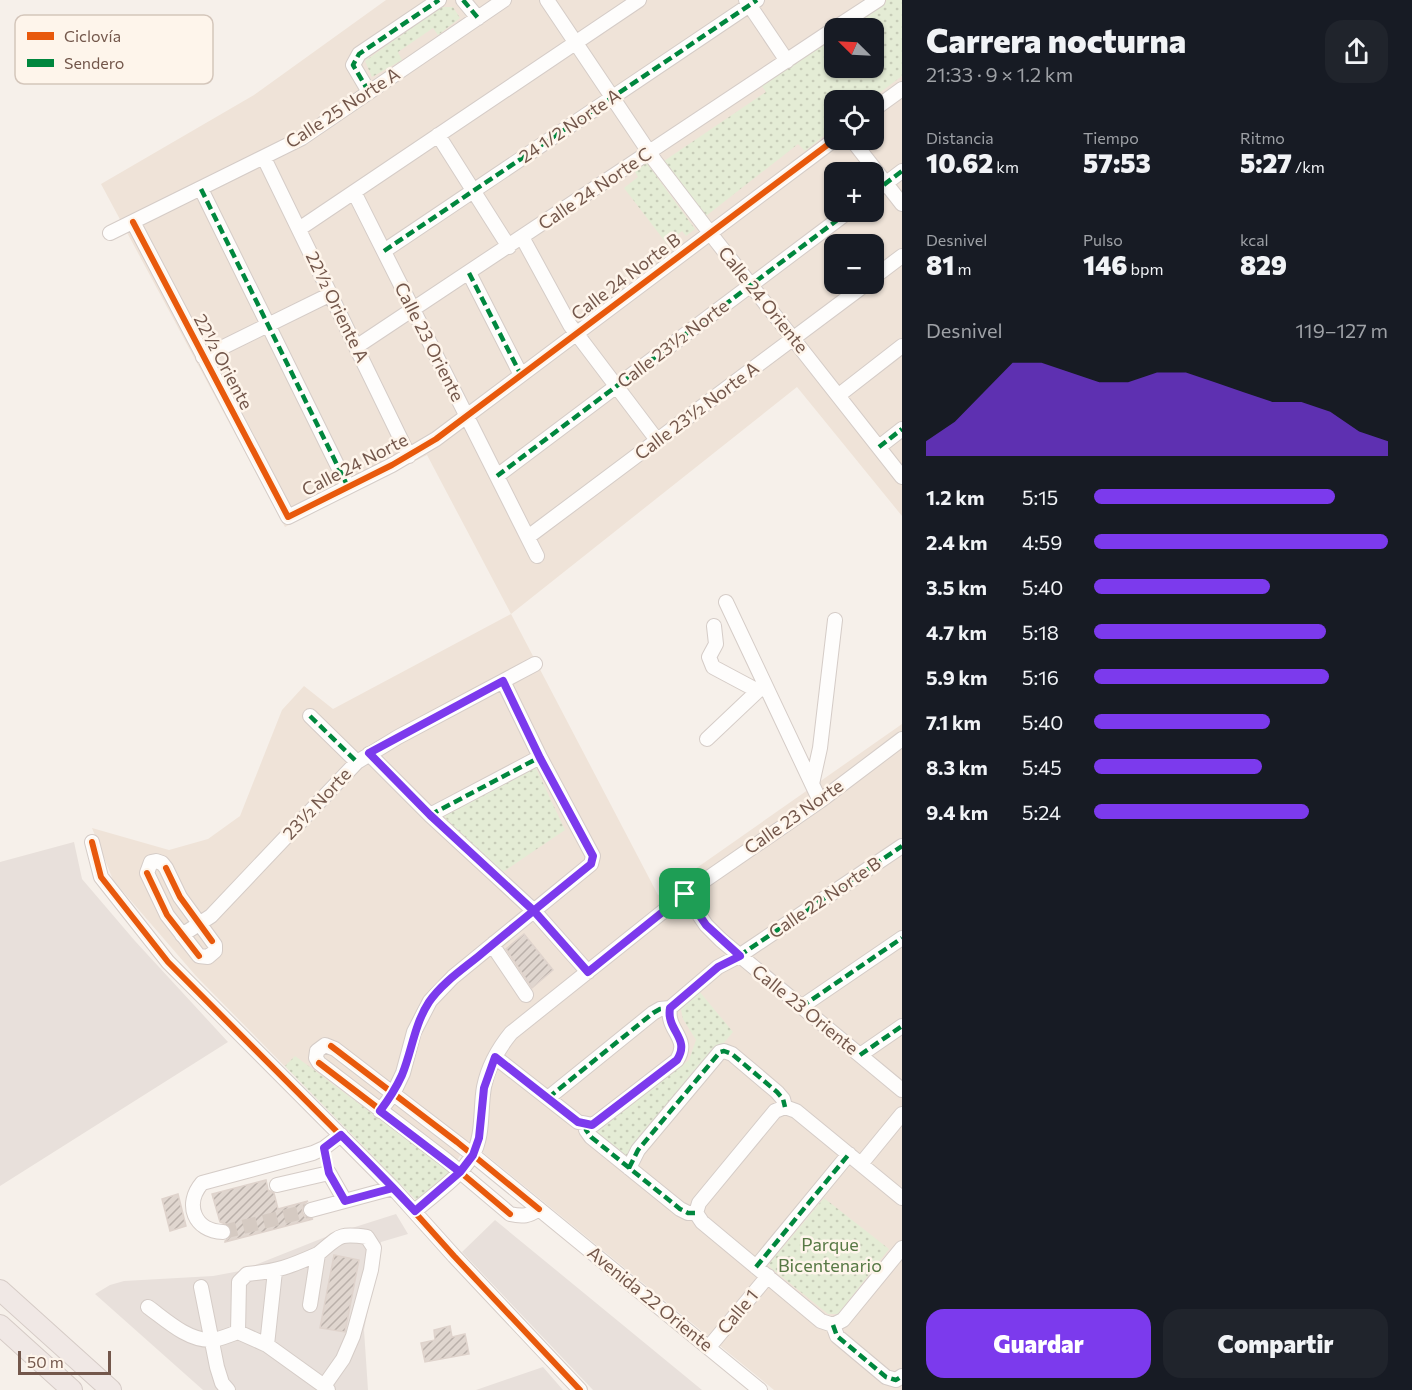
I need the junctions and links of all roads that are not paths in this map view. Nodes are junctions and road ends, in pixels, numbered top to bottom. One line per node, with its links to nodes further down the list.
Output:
1 (439, 0): 14 (street)
2 (463, 0): 8 (street)
3 (504, 0): 8 (street, Calle 25 Norte A)
4 (547, 0): 11 (street, Calle 24 Oriente)
5 (639, 0): 11 (street)
6 (878, 0): 9 (street, Calle 24 Norte C)
7 (751, 2): 12 (street); 15 (street, 24 1/2 Norte A)
8 (478, 18): 14 (street, Calle 25 Norte A)
9 (851, 18)
10 (824, 36): 12 (street, Calle 24 Norte C)
11 (576, 43): 15 (street, Calle 24 Oriente); 17 (street)
12 (787, 61): 20 (street, Calle 24 Norte C)
13 (902, 89): 16 (street)
14 (369, 93): 21 (street, Calle 25 Norte A)
15 (612, 98): 20 (street, Calle 24 Oriente); 25 (street, 24 1/2 Norte A)
16 (884, 102)
17 (438, 135): 25 (street); 26 (street)
18 (824, 148): 32 (street, Calle 24 Norte B)
19 (860, 150): 23 (street)
20 (649, 153): 32 (street, Calle 24 Oriente); 33 (street, Calle 24 Norte C)
21 (264, 158): 24 (street, Calle 25 Norte A); 30 (street, 22½ Oriente A)
22 (902, 171): 23 (street)
23 (886, 183): 27 (street)
24 (201, 189): 28 (street, Calle 25 Norte A); 43 (street)
25 (473, 191): 34 (street); 35 (street, 24 1/2 Norte A)
26 (354, 192): 30 (street); 35 (street, Calle 23 Oriente)
27 (902, 204)
28 (133, 222): 31 (street, Calle 25 Norte A); 48 (street, 22½ Oriente)
29 (835, 222): 39 (street, Calle 23½ Norte)
30 (299, 229): 40 (street, 22½ Oriente A)
31 (110, 233)
32 (710, 233): 39 (street, Calle 24 Oriente); 44 (street, Calle 24 Norte B)
33 (522, 237): 34 (street, Calle 24 Norte C); 44 (street)
34 (509, 247): 38 (street, Calle 24 Norte C)
35 (384, 252): 42 (street, Calle 23 Oriente)
36 (902, 256): 37 (street)
37 (884, 270)
38 (469, 273): 42 (street, Calle 24 Norte C); 49 (street)
39 (750, 285): 45 (street, Calle 24 Oriente); 50 (street, Calle 23½ Norte)
40 (331, 294): 43 (street); 47 (street, 22½ Oriente A)
41 (853, 294): 45 (street, Calle 23½ Norte A)
42 (413, 310): 47 (street, Calle 24 Norte C); 52 (street, Calle 23 Oriente)
43 (268, 325): 48 (street); 60 (street)
44 (576, 334): 49 (street, Calle 24 Norte B); 50 (street)
45 (794, 339): 51 (street, Calle 24 Oriente); 55 (street, Calle 23½ Norte A)
46 (902, 346): 51 (street)
47 (356, 347): 57 (street, 22½ Oriente A)
48 (203, 357): 61 (street, 22½ Oriente)
49 (521, 375): 52 (street, Calle 24 Norte B)
50 (616, 386): 55 (street); 58 (street, Calle 23½ Norte)
51 (839, 395): 56 (street, Calle 24 Oriente)
52 (466, 416): 54 (street, Calle 24 Norte B); 58 (street, Calle 23 Oriente)
53 (902, 429): 56 (street)
54 (435, 439): 57 (street, Calle 24 Norte)
55 (657, 440): 62 (street, Calle 23½ Norte A)
56 (879, 447): 59 (street, Calle 24 Oriente)
57 (409, 456): 60 (street, Calle 24 Norte)
58 (497, 476): 62 (street, Calle 23 Oriente)
59 (902, 477)
60 (348, 487): 61 (street, Calle 24 Norte)
61 (288, 517)
62 (528, 537): 63 (street, Calle 23 Oriente)
63 (537, 556)
64 (726, 602): 67 (street)
65 (835, 620): 77 (street)
66 (714, 626): 68 (street)
67 (739, 630): 68 (street); 71 (street)
68 (716, 644): 71 (street)
69 (535, 664): 70 (street, 23½ Norte)
70 (503, 681): 75 (street, 23½ Norte); 76 (street)
71 (761, 688): 73 (street); 77 (street)
72 (310, 716): 75 (street)
73 (707, 739)
74 (902, 739): 78 (street, Calle 23 Norte)
75 (363, 758): 79 (street); 84 (street, 23½ Norte)
76 (540, 758): 79 (street); 83 (street)
77 (812, 784): 78 (street)
78 (820, 801): 82 (street, Calle 23 Norte)
79 (430, 815): 83 (street)
80 (92, 842): 103 (street)
81 (902, 846): 88 (street, Calle 22 Norte B)
82 (685, 894): 88 (street, Calle 23 Oriente); 89 (street)
83 (534, 911): 87 (street); 89 (street)
84 (199, 924): 85 (street, 23½ Norte); 85 (street); 85 (street)
85 (182, 935)
86 (902, 938): 91 (street)
87 (494, 943): 90 (street); 97 (street)
88 (740, 956): 91 (street, Calle 23 Oriente); 92 (street, Calle 22 Norte B)
89 (588, 972): 95 (street)
90 (526, 995)
91 (801, 1006): 94 (street, Calle 23 Oriente)
92 (670, 1008): 98 (street, Calle 22 Norte B); 102 (street)
93 (902, 1026): 94 (street)
94 (860, 1055): 96 (street, Calle 23 Oriente)
95 (495, 1057): 98 (street); 106 (street)
96 (902, 1090)
97 (393, 1094): 100 (street); 100 (street, Avenida 22 Oriente); 106 (street, Avenida 22 Oriente)
98 (548, 1098): 102 (street)
99 (785, 1107): 105 (street); 108 (street); 118 (street)
100 (380, 1111): 109 (street, Avenida 22 Oriente)
101 (902, 1114): 107 (street)
102 (586, 1125): 108 (street)
103 (341, 1135): 104 (street); 112 (street)
104 (324, 1148): 110 (street); 119 (street)
105 (849, 1154): 107 (street); 122 (street)
106 (473, 1155): 109 (street); 115 (street, Avenida 22 Oriente)
107 (861, 1164): 113 (street)
108 (629, 1168): 118 (street)
109 (460, 1172): 115 (street, Avenida 22 Oriente); 117 (street)
110 (329, 1173): 111 (street); 114 (street)
111 (277, 1185)
112 (393, 1188): 114 (street); 117 (street)
113 (902, 1198)
114 (345, 1201): 116 (street)
115 (539, 1209): 134 (street, Avenida 22 Oriente)
116 (311, 1210)
117 (415, 1211): 140 (street)
118 (696, 1213): 122 (street)
119 (222, 1232)
120 (902, 1248): 130 (street)
121 (318, 1254): 123 (street); 127 (street); 136 (street)
122 (756, 1267): 124 (street)
123 (275, 1271): 131 (street); 133 (street)
124 (768, 1276): 130 (street); 134 (street, Calle 1)
125 (201, 1287): 132 (street)
126 (0, 1290): 138 (highway)
127 (310, 1305)
128 (148, 1307): 132 (street)
129 (0, 1325): 137 (highway)
130 (833, 1325): 135 (street)
131 (238, 1332): 132 (street); 133 (street)
132 (213, 1340): 139 (street)
133 (267, 1345): 136 (street)
134 (709, 1347): 141 (street, Avenida 22 Oriente)
135 (899, 1378)
136 (326, 1388)
137 (72, 1390)
138 (111, 1390)
139 (228, 1390)
140 (580, 1390)
141 (760, 1390)

